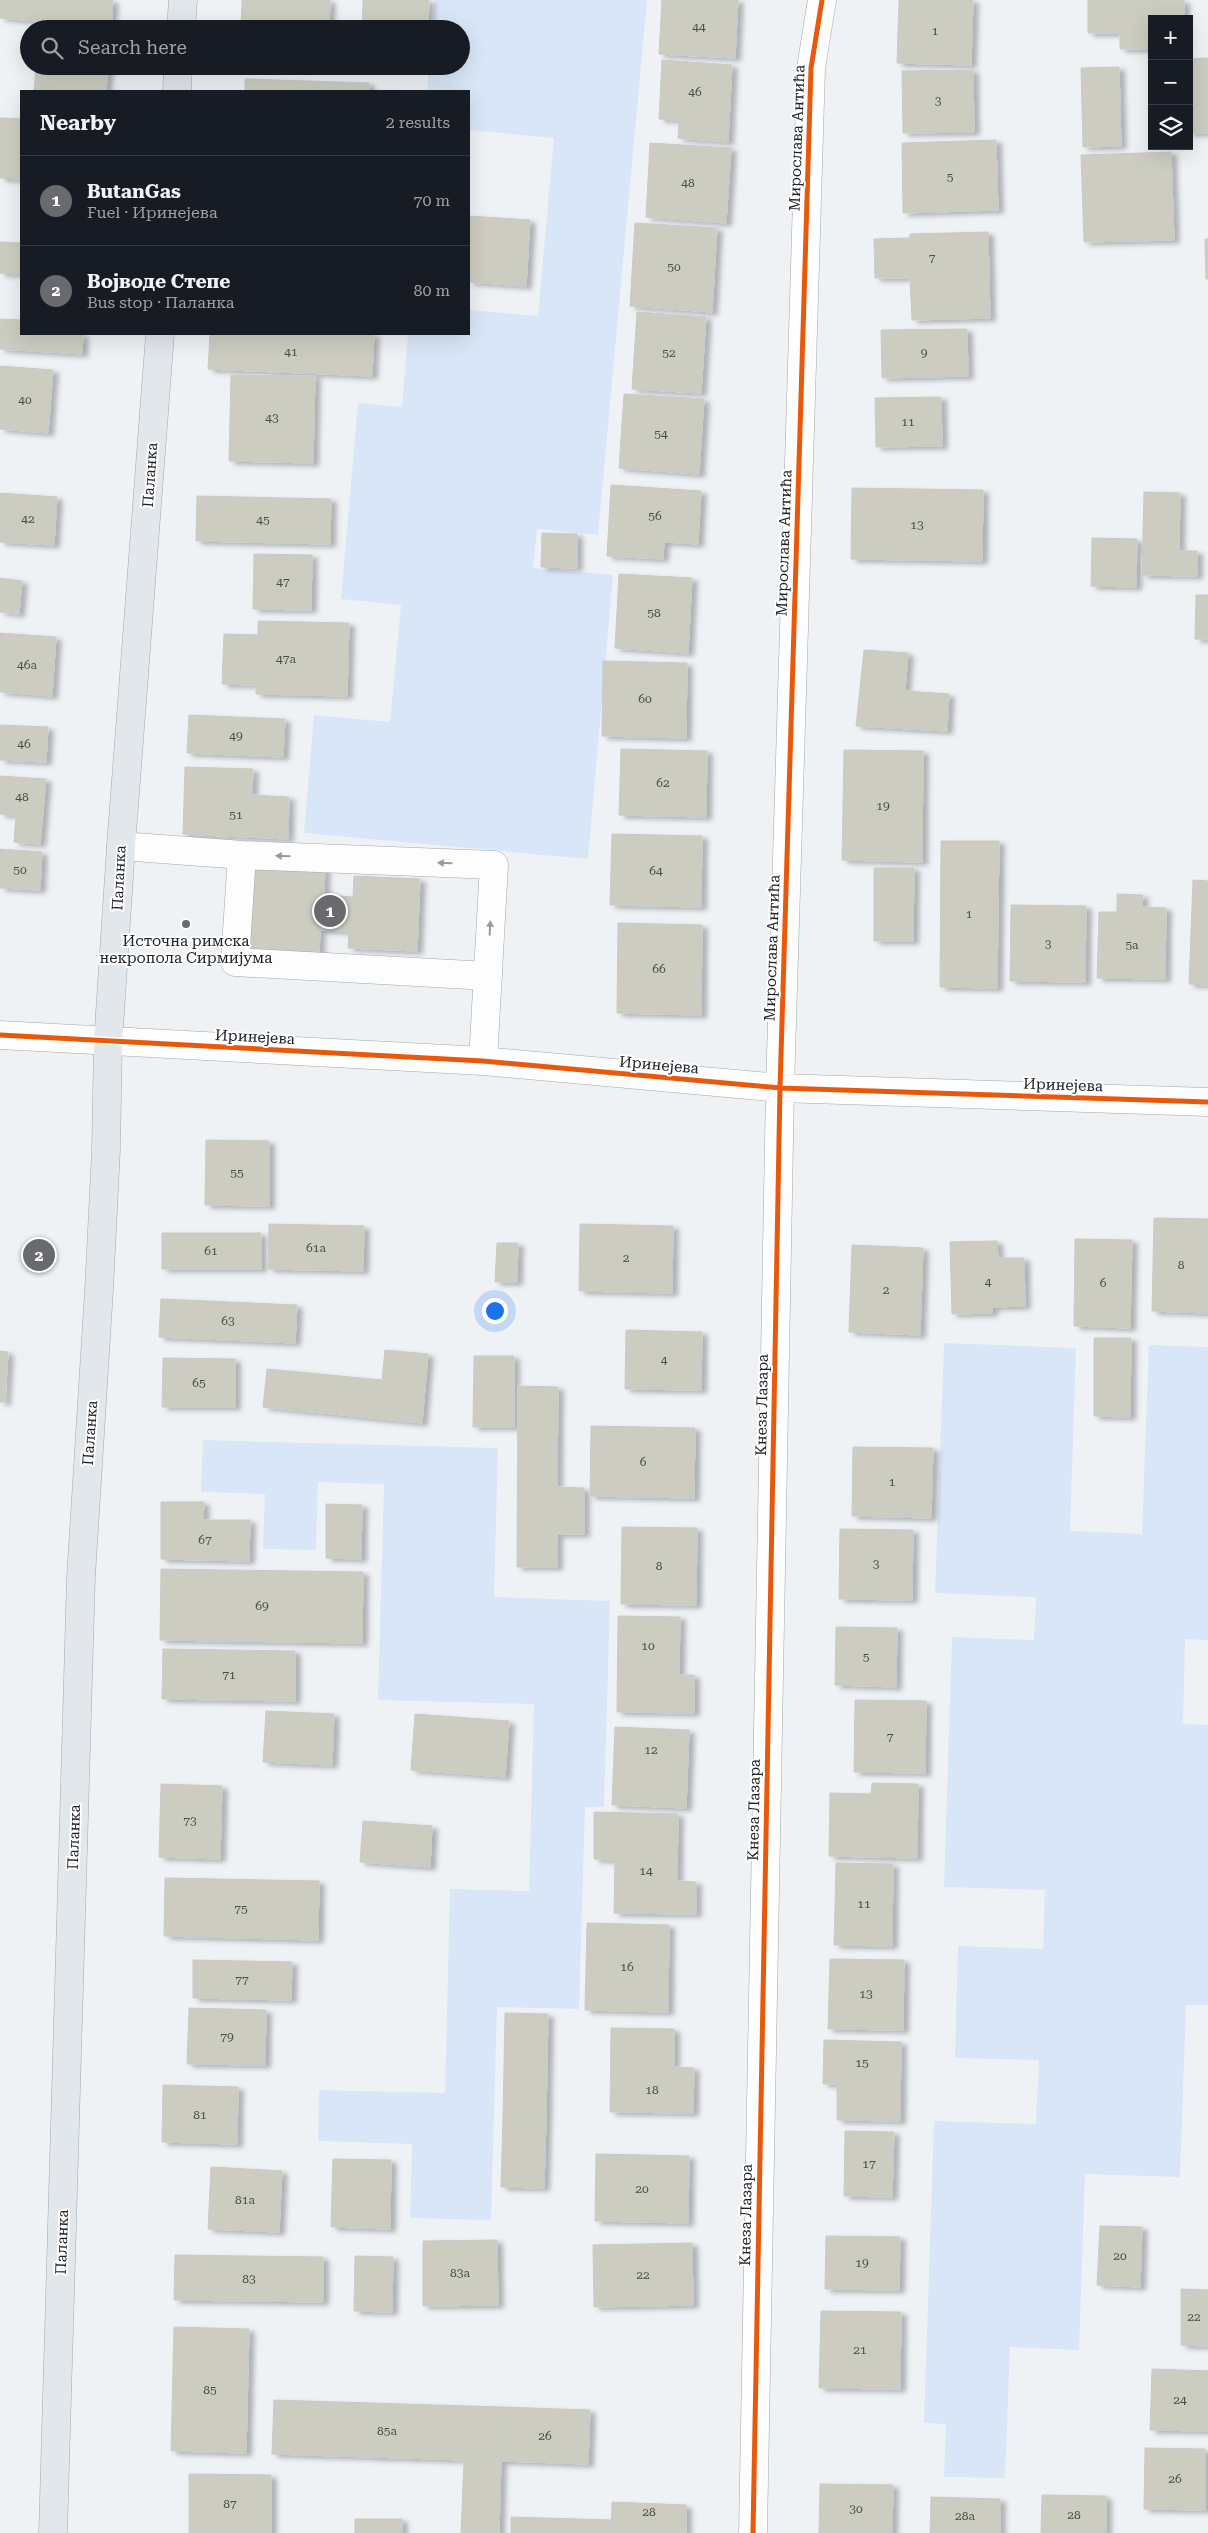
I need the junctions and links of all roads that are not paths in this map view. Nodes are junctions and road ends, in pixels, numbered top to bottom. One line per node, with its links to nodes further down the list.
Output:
1 (183, 0): 3 (main road)
2 (822, 0): 13 (street, Мирослава Антића)
3 (182, 20)
4 (177, 75): 5 (main road)
5 (176, 90)
6 (160, 335): 7 (main road, Паланка)
7 (121, 846): 8 (street); 11 (main road, Паланка)
8 (242, 854): 9 (street); 9 (street, one-way to 8)
9 (488, 976): 12 (street)
10 (0, 1035): 11 (street, Иринејева)
11 (108, 1043): 12 (street, Иринејева); 15 (main road, Паланка)
12 (483, 1061): 13 (street, Иринејева)
13 (780, 1088): 14 (street, Иринејева); 16 (street, Кнеза Лазара)
14 (1208, 1102)
15 (53, 2533)
16 (753, 2533)

